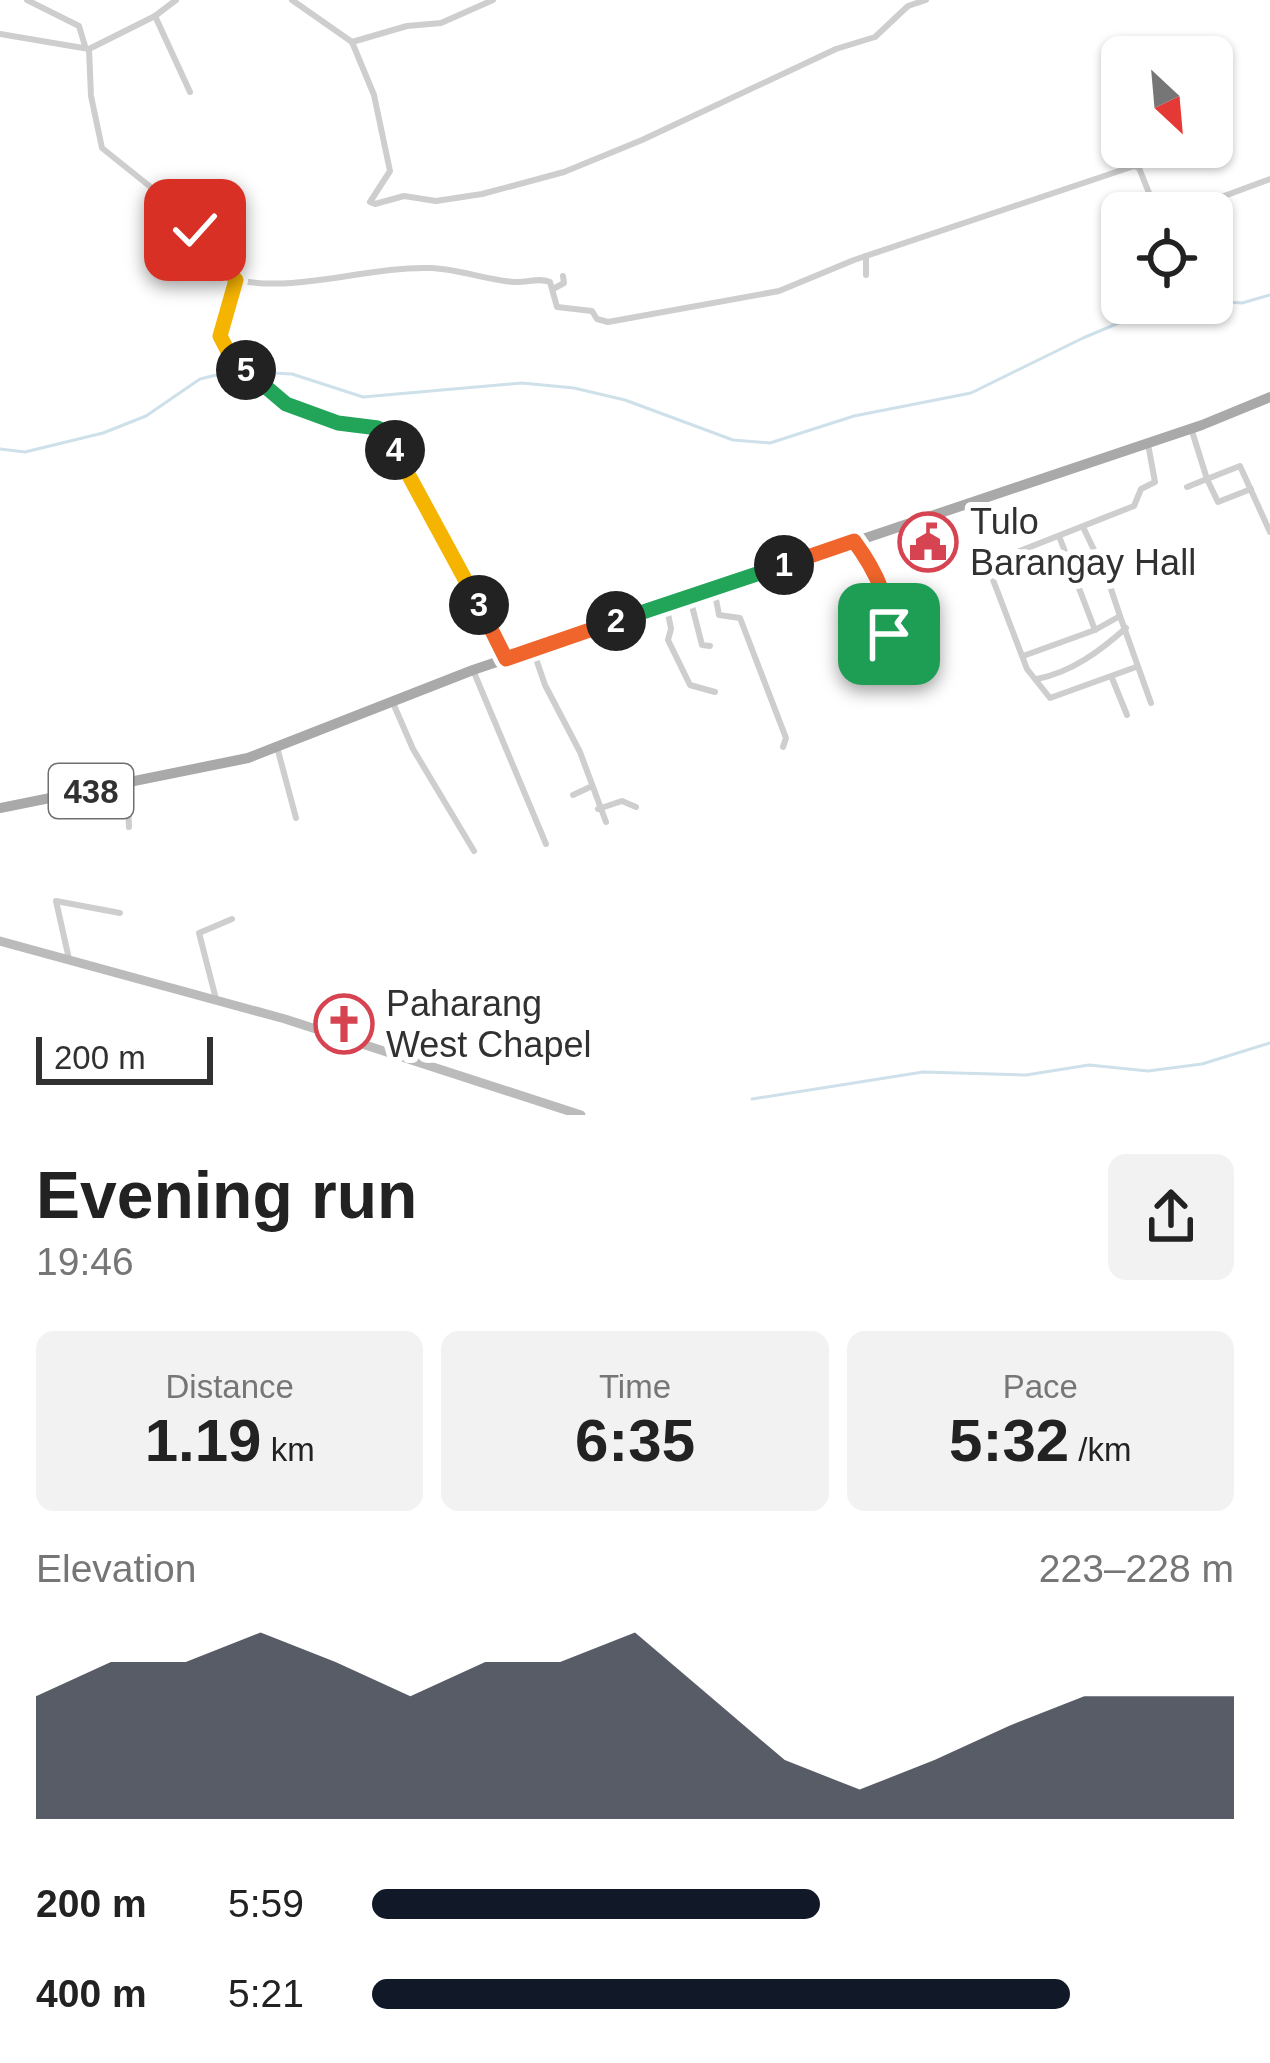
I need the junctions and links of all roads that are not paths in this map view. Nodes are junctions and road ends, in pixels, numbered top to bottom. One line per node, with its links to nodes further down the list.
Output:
1 (27, 0): 9 (street)
2 (176, 0): 6 (street)
3 (292, 0): 8 (street)
4 (493, 0): 8 (street)
5 (926, 0): 8 (street)
6 (155, 16): 9 (street); 10 (street)
7 (0, 34): 9 (street)
8 (352, 42)
9 (87, 48): 16 (street)
10 (190, 92)
11 (1270, 179): 13 (street)
12 (1149, 192): 15 (street)
13 (1233, 193)
14 (158, 233): 16 (street)
15 (866, 256): 17 (street); 20 (street)
16 (217, 259): 19 (street)
17 (866, 275)
18 (562, 276): 20 (street)
19 (236, 280): 20 (street); 41 (street)
20 (552, 290)
21 (1270, 397): 22 (main road, 438)
22 (1191, 428): 23 (main road, 438); 24 (street)
23 (1147, 441): 27 (street); 30 (main road, 438)
24 (1207, 479): 25 (street); 26 (street); 26 (street)
25 (1187, 487)
26 (1251, 489): 28 (street)
27 (1083, 527): 29 (street); 34 (street)
28 (1270, 532)
29 (1059, 536): 36 (street); 40 (street)
30 (854, 541): 31 (main road, 438); 39 (street)
31 (714, 589): 32 (main road, 438); 51 (street)
32 (690, 596): 33 (main road, 438); 37 (street)
33 (666, 604): 38 (main road, 438); 46 (street)
34 (1120, 616): 35 (street); 36 (street)
35 (1126, 628): 42 (street); 45 (street)
36 (1095, 630): 40 (street)
37 (710, 646)
38 (533, 650): 41 (main road, 438); 53 (street)
39 (914, 653)
40 (1022, 656): 45 (street)
41 (506, 659): 43 (main road, 438)
42 (1136, 667): 44 (street); 48 (street)
43 (473, 670): 47 (main road, 438); 61 (street)
44 (1112, 678): 45 (street); 49 (street)
45 (1035, 679)
46 (716, 692)
47 (392, 700): 50 (main road, 438); 62 (street)
48 (1150, 703)
49 (1126, 715)
50 (277, 747): 52 (main road, 438); 58 (street)
51 (783, 748)
52 (127, 784): 56 (main road, 438); 60 (street)
53 (590, 788): 54 (street); 57 (street)
54 (573, 796)
55 (636, 807): 57 (street)
56 (0, 808)
57 (598, 809): 59 (street)
58 (296, 818)
59 (605, 821)
60 (129, 827)
61 (546, 844)
62 (474, 851)
63 (120, 913): 66 (street)
64 (232, 919): 67 (street)
65 (0, 941): 66 (street)
66 (69, 959): 67 (street)
67 (216, 999): 68 (street)
68 (580, 1115)

